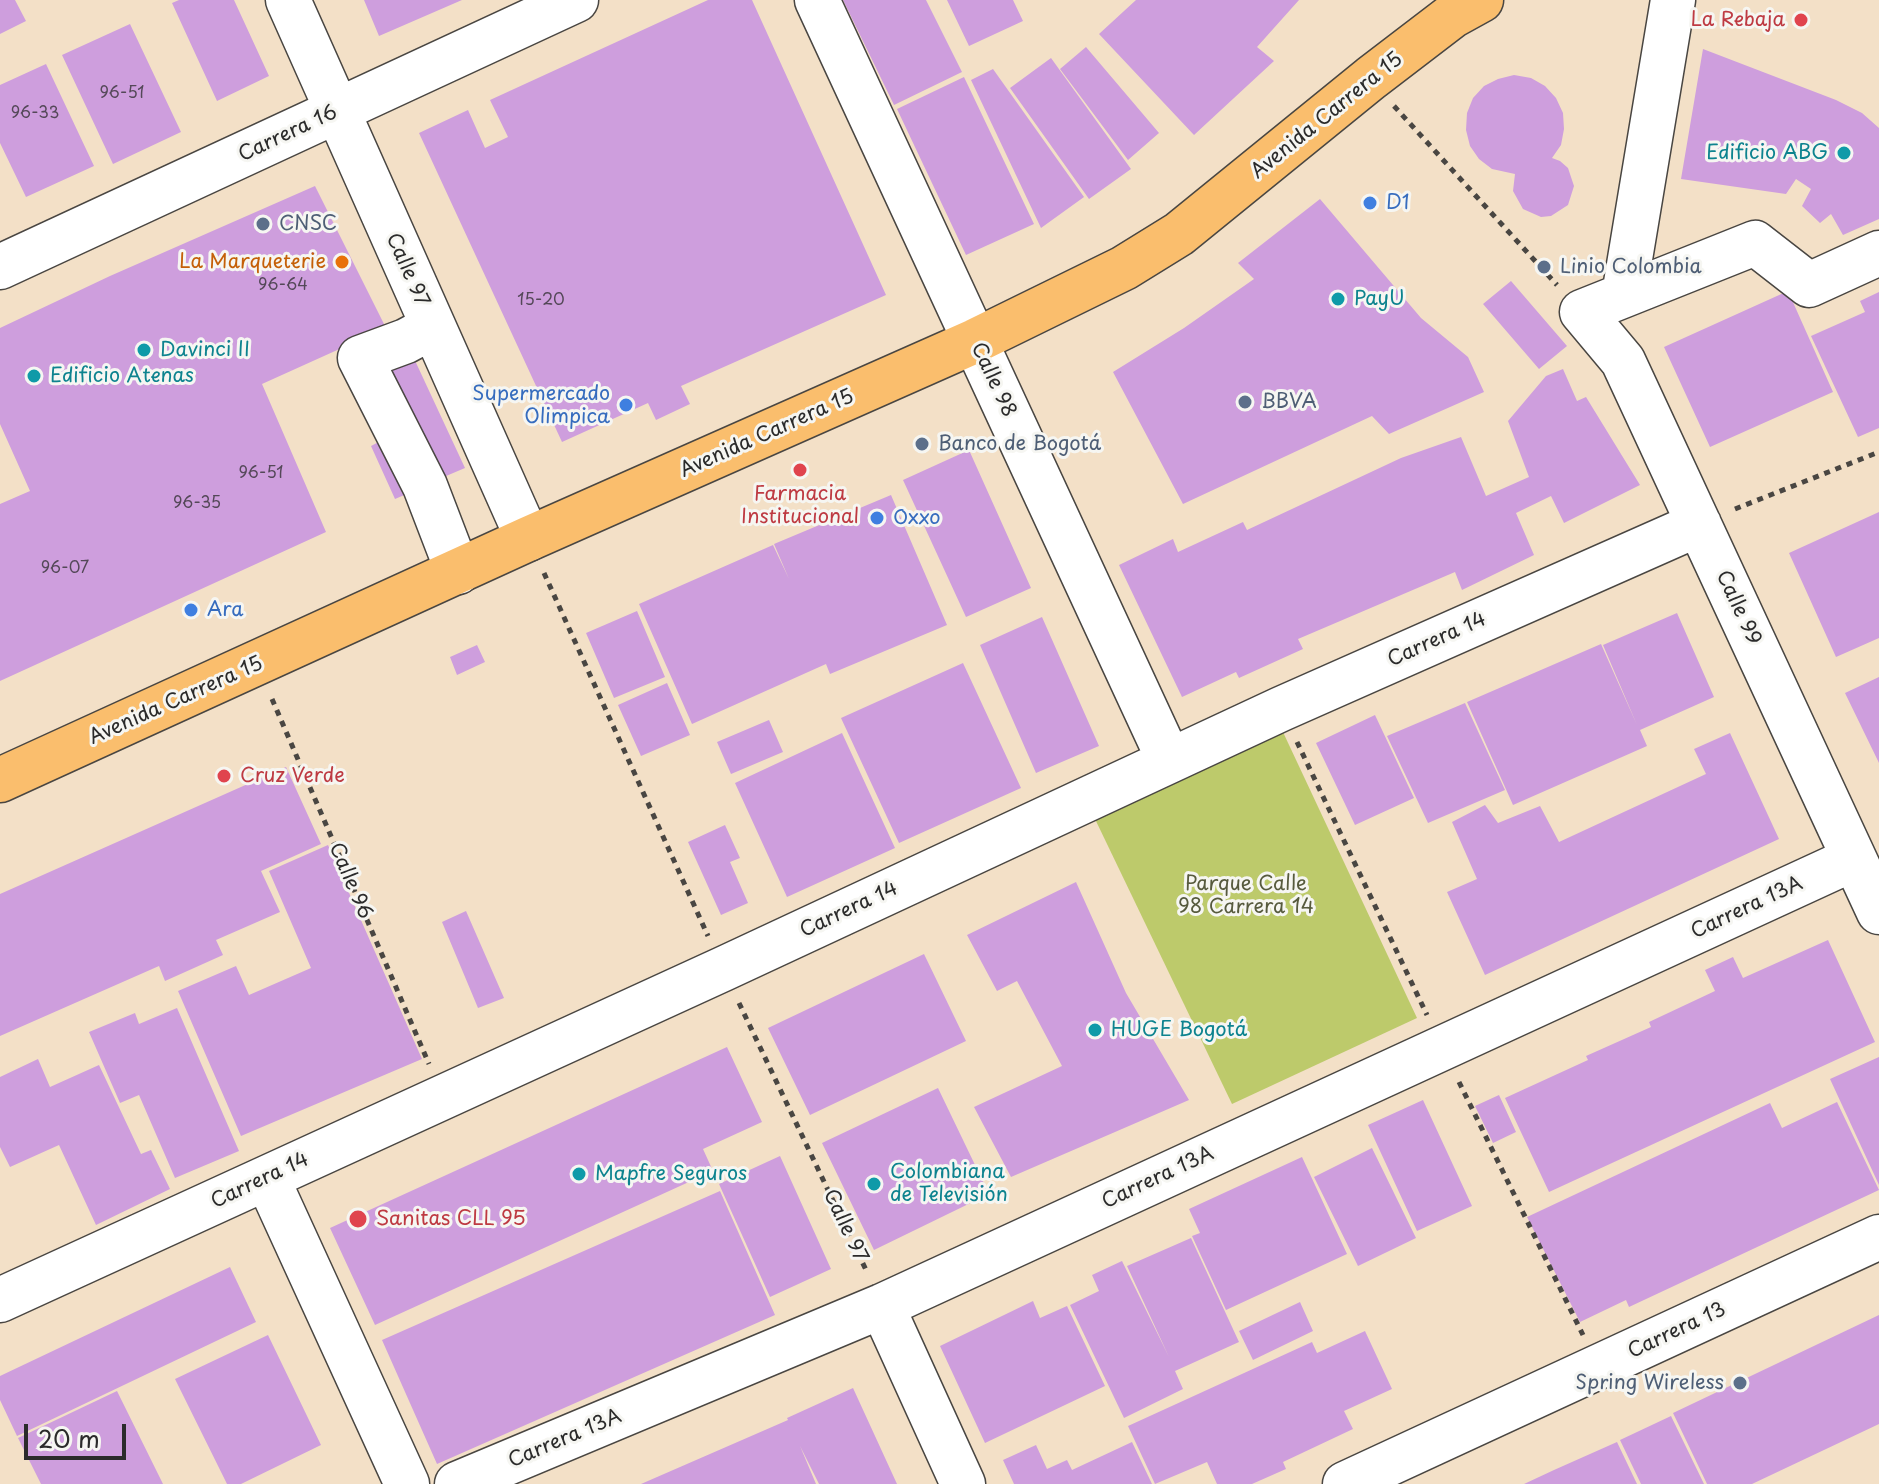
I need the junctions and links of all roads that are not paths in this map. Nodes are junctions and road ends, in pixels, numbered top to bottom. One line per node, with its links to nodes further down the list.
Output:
1 (288, 0): 6 (street, Calle 97)
2 (817, 0): 11 (street, Calle 98)
3 (1481, 0): 11 (main road, Avenida Carrera 15)
4 (1673, 0): 9 (street)
5 (566, 2): 6 (street, Carrera 16)
6 (337, 111): 8 (street, Carrera 16); 10 (street, Calle 97)
7 (1879, 253): 9 (street)
8 (0, 267)
9 (1624, 295): 12 (street, Calle 99)
10 (432, 327): 13 (street, Calle 97); 14 (street)
11 (975, 341): 13 (main road, Avenida Carrera 15); 15 (street, Calle 98)
12 (1699, 524): 15 (street, Carrera 14); 17 (street, Calle 99)
13 (528, 539): 14 (main road, Avenida Carrera 15)
14 (458, 572): 16 (main road, Avenida Carrera 15)
15 (1169, 760): 19 (street, Carrera 14)
16 (0, 780)
17 (1853, 859): 18 (street, Calle 99); 22 (street, Carrera 13A)
18 (1879, 912)
19 (267, 1178): 21 (street, Carrera 14); 23 (street)
20 (1879, 1237): 26 (street, Carrera 13)
21 (0, 1300)
22 (882, 1306): 24 (street, Carrera 13A); 25 (street)
23 (407, 1484)
24 (457, 1484)
25 (963, 1484)
26 (1345, 1484)

